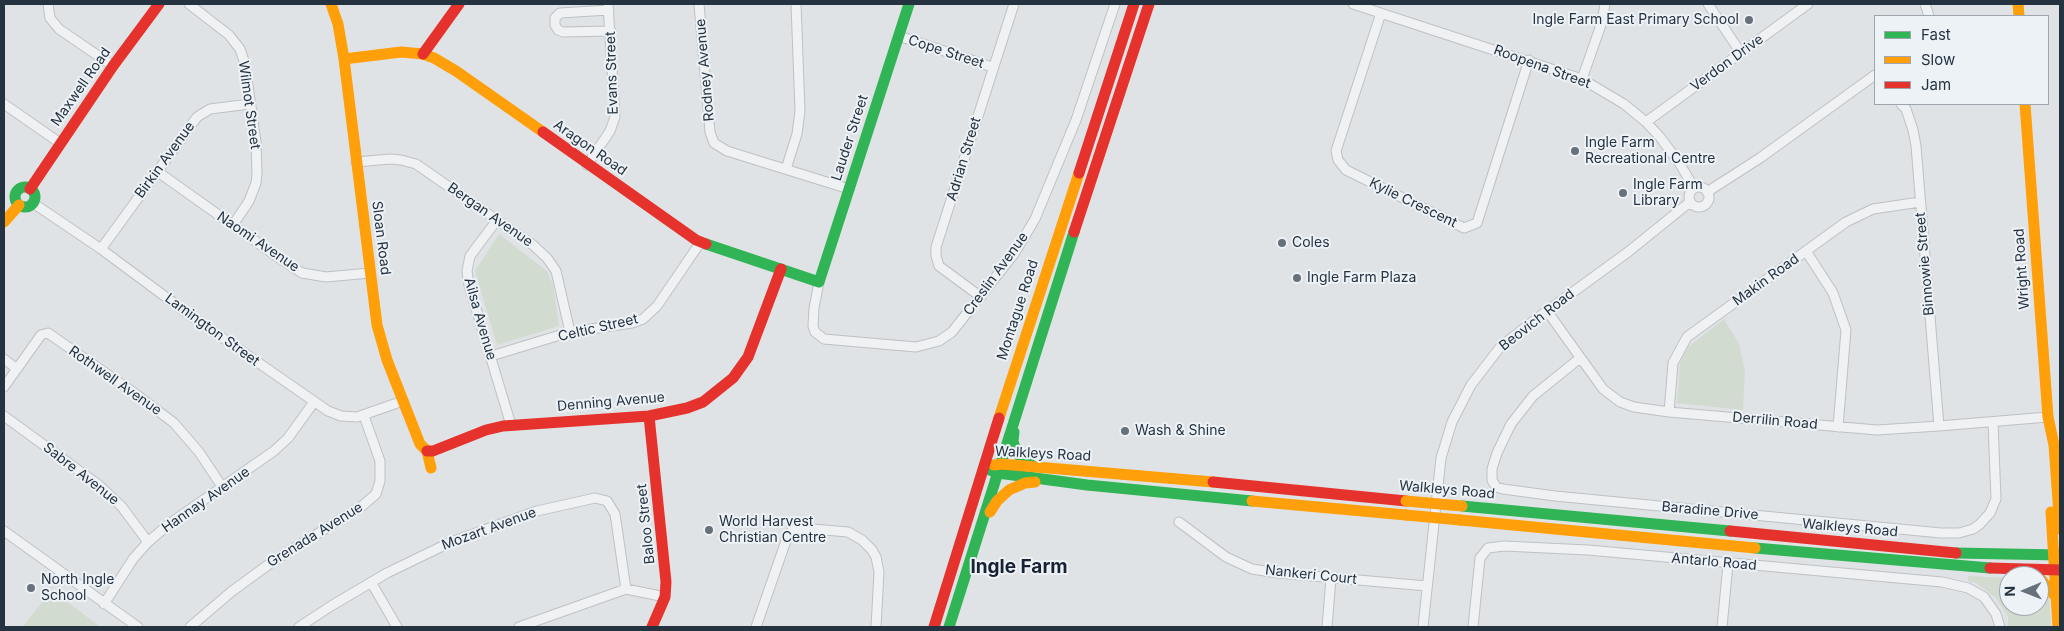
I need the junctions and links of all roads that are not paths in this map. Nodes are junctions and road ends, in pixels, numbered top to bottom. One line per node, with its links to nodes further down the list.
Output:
1 (48, 4): 26 (street)
2 (159, 4): 26 (main road, Maxwell Road)
3 (188, 4): 31 (street, Wilmot Street)
4 (331, 4): 24 (main road, Sloan Road)
5 (459, 4): 23 (main road)
6 (699, 4): 38 (street, Rodney Avenue)
7 (796, 4): 38 (street)
8 (909, 4): 21 (main road, Lauder Street)
9 (1014, 4): 27 (street, Adrian Street)
10 (1115, 4): 57 (street, Creslin Avenue)
11 (1134, 4): 78 (main road, Montague Road)
12 (1149, 4): 67 (main road)
13 (1352, 4): 18 (street, Roopena Street)
14 (1605, 4): 29 (street)
15 (1708, 4): 22 (street)
16 (1808, 4): 22 (street, Verdon Drive)
17 (609, 7): 20 (street, Evans Street); 20 (street)
18 (1372, 7): 19 (street, Roopena Street)
19 (1381, 13): 25 (street, Roopena Street); 25 (street, Kylie Crescent)
20 (611, 31): 37 (street, Evans Street)
21 (899, 36): 27 (street, Cope Street); 42 (main road, Lauder Street)
22 (1741, 53): 34 (street, Verdon Drive)
23 (423, 54): 24 (main road, Aragon Road); 37 (main road, Aragon Road)
24 (344, 59): 36 (main road, Sloan Road)
25 (1529, 60): 29 (street, Roopena Street)
26 (113, 66): 35 (main road, Maxwell Road)
27 (992, 67): 57 (street, Adrian Street)
28 (1874, 76): 43 (street)
29 (1582, 79): 34 (street, Roopena Street)
30 (4, 104): 35 (street)
31 (250, 104): 39 (street, Birkin Avenue); 50 (street, Wilmot Street)
32 (1902, 105): 45 (street, Binnowie Street)
33 (2025, 105): 72 (main road, Wright Road)
34 (1646, 122): 40 (street, Roopena Street)
35 (60, 143): 41 (main road, Maxwell Road)
36 (356, 162): 48 (street, Bergan Avenue); 55 (main road, Sloan Road)
37 (587, 165): 51 (main road, Aragon Road)
38 (786, 169): 42 (street, Rodney Avenue)
39 (158, 172): 50 (street, Naomi Avenue); 52 (street, Birkin Avenue)
40 (1694, 188): 43 (street); 44 (street)
41 (30, 189): 46 (main road); 47 (main road)
42 (849, 189): 56 (main road, Lauder Street)
43 (1707, 192): 44 (street)
44 (1690, 202): 58 (street, Beovich Road)
45 (1920, 202): 53 (street, Makin Road); 75 (street, Binnowie Street)
46 (33, 203): 47 (main road); 52 (street, Lamington Street)
47 (20, 205): 49 (main road)
48 (497, 220): 59 (street, Bergan Avenue); 60 (street, Ailsa Avenue)
49 (4, 222)
50 (233, 225): 55 (street, Naomi Avenue)
51 (700, 243): 54 (main road, Aragon Road); 59 (street, Celtic Street)
52 (101, 249): 66 (street, Lamington Street)
53 (1806, 251): 68 (street, Makin Road); 76 (street)
54 (780, 269): 56 (main road, Aragon Road); 71 (main road, Denning Avenue)
55 (370, 274): 65 (main road, Sloan Road)
56 (819, 282): 57 (street, Creslin Avenue)
57 (981, 297)
58 (1547, 311): 61 (street, Derrilin Road); 96 (street, Beovich Road)
59 (570, 332): 60 (street, Celtic Street)
60 (492, 356): 74 (street, Ailsa Avenue)
61 (1580, 358): 68 (street, Derrilin Road); 73 (street, Baradine Drive)
62 (4, 359): 63 (street)
63 (17, 369): 64 (street, Rothwell Avenue); 83 (street, Rothwell Avenue)
64 (4, 387)
65 (403, 401): 70 (street, Lamington Street); 77 (main road, Sloan Road)
66 (314, 402): 70 (street, Lamington Street); 83 (street, Hannay Avenue)
67 (1018, 410): 79 (main road); 81 (main road)
68 (1669, 412): 76 (street, Derrilin Road)
69 (4, 416): 88 (street, Sabre Avenue)
70 (364, 416): 103 (street, Grenada Avenue)
71 (649, 416): 74 (main road, Denning Avenue); 99 (main road, Baloo Street)
72 (2048, 417): 73 (street, Derrilin Road); 86 (main road, Wright Road)
73 (1993, 422): 75 (street, Derrilin Road)
74 (511, 424): 77 (main road, Denning Avenue)
75 (1938, 426): 76 (street, Derrilin Road)
76 (1838, 427)
77 (427, 451): 80 (main road, Sloan Road)
78 (984, 466): 81 (main road, Walkleys Road); 110 (main road, Montague Road)
79 (1035, 467): 81 (main road, Walkleys Road); 90 (main road, Walkleys Road, bridge)
80 (431, 468)
81 (999, 469): 82 (main road, Walkleys Road); 85 (main road)
82 (1058, 481): 85 (main road); 93 (main road, Walkleys Road, bridge)
83 (223, 488): 88 (street, Hannay Avenue)
84 (1179, 522): 94 (street, Nankeri Court)
85 (980, 530): 111 (main road)
86 (2056, 530): 89 (main road, Wright Road); 90 (main road)
87 (4, 531): 101 (street)
88 (148, 542): 101 (street, Hannay Avenue)
89 (2057, 555): 90 (main road, Walkleys Road); 92 (main road, Wright Road)
90 (2018, 556)
91 (1728, 564): 114 (street, Antarlo Road); 115 (street); 116 (street, Antarlo Road)
92 (2057, 570): 100 (main road, Wright Road)
93 (1999, 571)
94 (1331, 578): 96 (street, Nankeri Court); 112 (street)
95 (371, 582): 97 (street, Mozart Avenue); 104 (street, Mozart Avenue); 105 (street)
96 (1427, 586): 113 (street, Beovich Road)
97 (626, 589): 99 (street); 106 (street)
98 (2049, 589): 100 (main road)
99 (664, 596): 107 (main road, Baloo Street)
100 (2056, 596): 117 (main road, Wright Road)
101 (104, 604): 102 (street)
102 (138, 627)
103 (190, 627)
104 (299, 627)
105 (397, 627)
106 (519, 627)
107 (652, 627)
108 (756, 627): 109 (street)
109 (876, 627)
110 (934, 627)
111 (950, 627)
112 (1327, 627)
113 (1423, 627)
114 (1473, 627)
115 (1722, 627)
116 (2000, 627)
117 (2058, 627)

